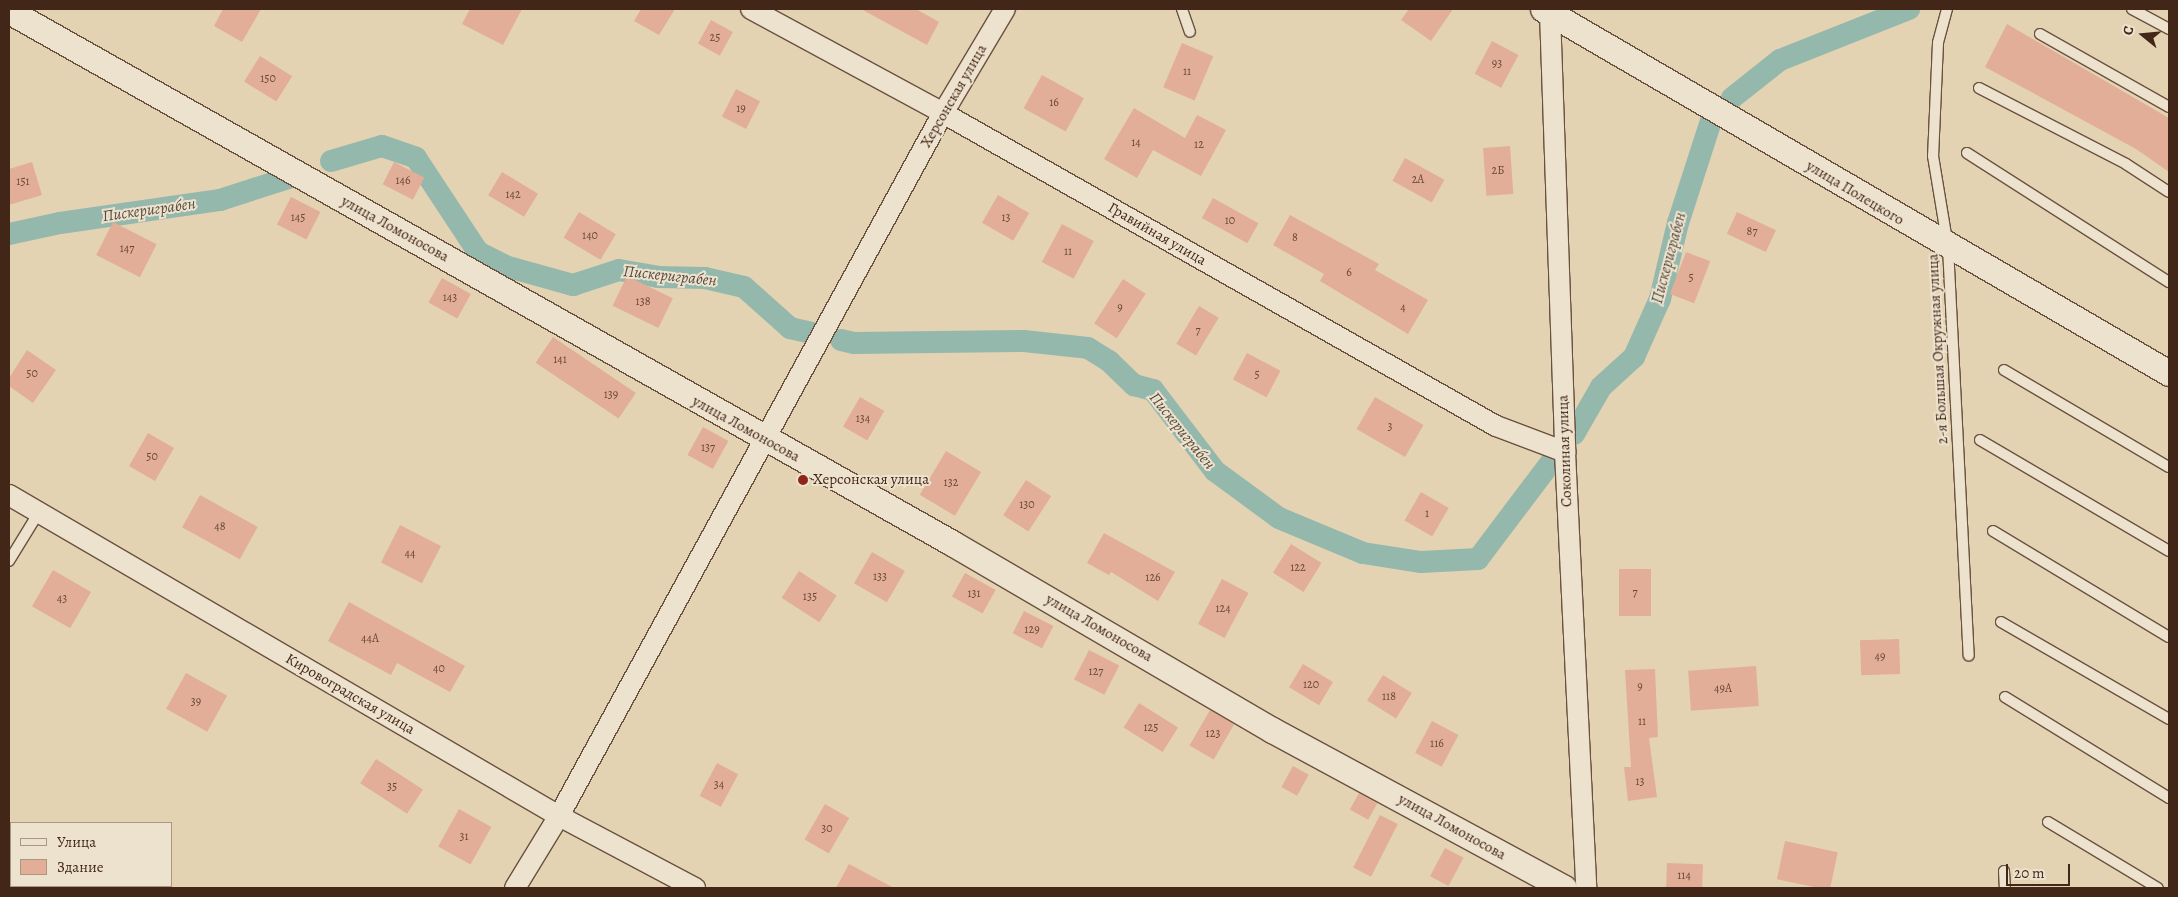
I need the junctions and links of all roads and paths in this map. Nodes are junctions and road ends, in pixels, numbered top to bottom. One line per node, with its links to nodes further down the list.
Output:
1 (751, 9): 13 (street, Гравийная улица)
2 (1005, 9): 13 (street, Херсонская улица)
3 (1182, 9): 9 (lane)
4 (1947, 9): 16 (lane, 2-я Большая Окружная улица)
5 (2132, 9): 8 (lane)
6 (9, 11): 20 (street, улица Ломоносова)
7 (1546, 11): 16 (street, улица Полецкого); 22 (street, Соколиная улица)
8 (2169, 29)
9 (1190, 32)
10 (2040, 34): 12 (lane)
11 (1979, 88): 15 (lane)
12 (2169, 107)
13 (944, 113): 20 (street, Херсонская улица); 22 (street, Гравийная улица)
14 (1967, 153): 17 (lane)
15 (2169, 192)
16 (1948, 247): 19 (street, улица Полецкого); 31 (lane, 2-я Большая Окружная улица)
17 (2169, 282)
18 (2004, 370): 23 (lane)
19 (2169, 373)
20 (765, 440): 35 (street, Херсонская улица); 40 (street, улица Ломоносова)
21 (1980, 440): 27 (lane)
22 (1565, 452): 41 (street, Соколиная улица)
23 (2169, 467)
24 (9, 495): 25 (street, Кировоградская улица)
25 (39, 512): 28 (lane); 35 (street, Кировоградская улица)
26 (1993, 531): 30 (lane)
27 (2169, 551)
28 (9, 561)
29 (2001, 622): 33 (lane)
30 (2169, 637)
31 (1969, 655)
32 (2005, 697): 34 (lane)
33 (2169, 719)
34 (2169, 798)
35 (559, 816): 38 (street, Херсонская улица); 39 (street, Кировоградская улица)
36 (2048, 822): 43 (lane)
37 (2004, 871): 42 (lane)
38 (515, 888)
39 (694, 888)
40 (1564, 888)
41 (1586, 888)
42 (2005, 888)
43 (2158, 888)

